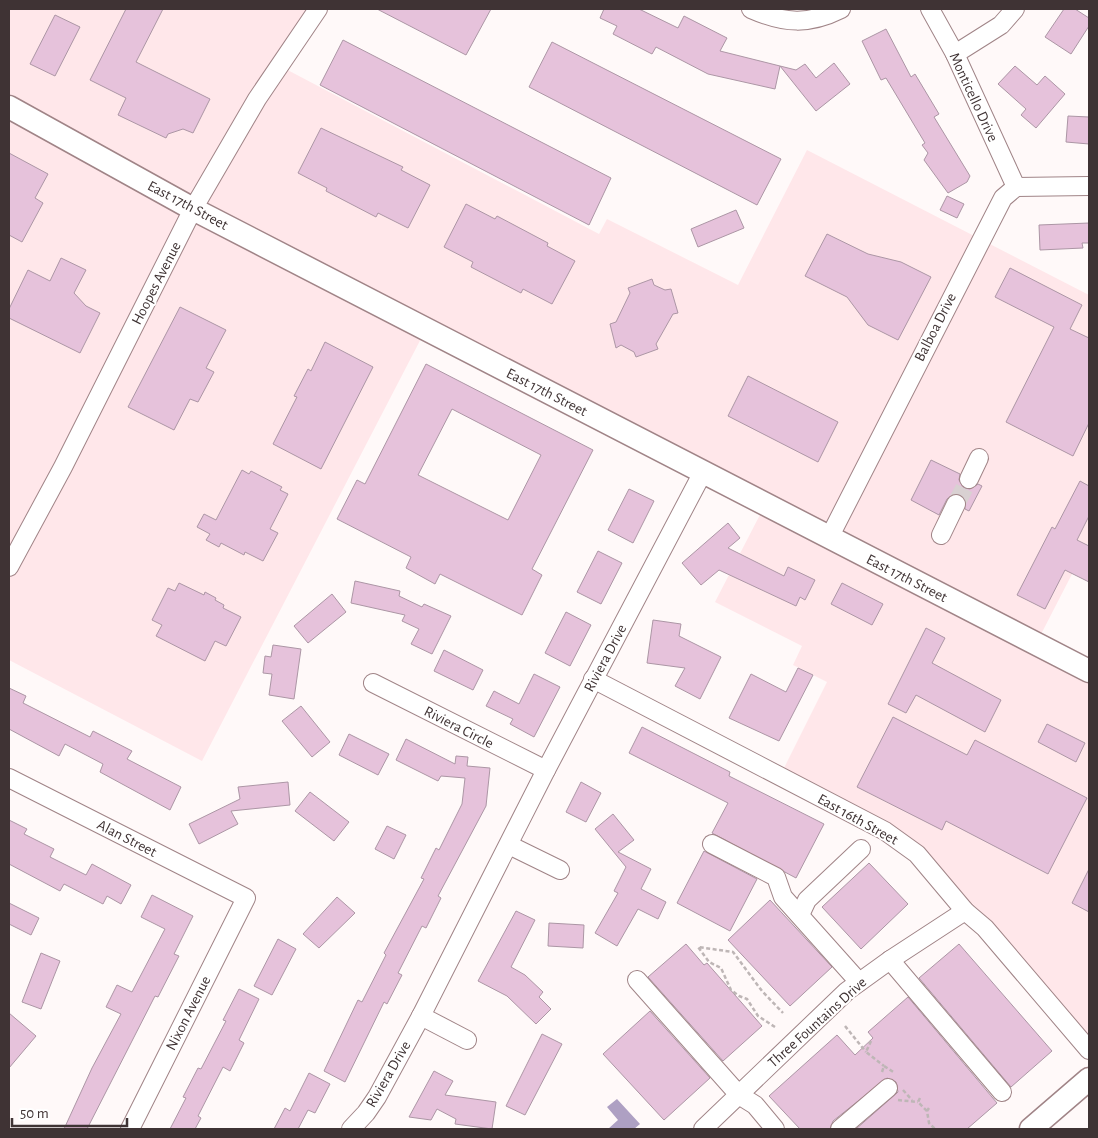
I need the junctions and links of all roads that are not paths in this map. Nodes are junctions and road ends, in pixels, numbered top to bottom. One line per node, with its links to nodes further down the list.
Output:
1 (318, 9): 10 (street, Hoopes Avenue)
2 (751, 9): 3 (street)
3 (841, 9)
4 (930, 9): 6 (street, Monticello Drive)
5 (1016, 9): 6 (street)
6 (955, 54): 9 (street, Monticello Drive)
7 (9, 106): 10 (main road, East 17th Street)
8 (1089, 186): 9 (street)
9 (1016, 187): 16 (street, Balboa Drive)
10 (193, 209): 12 (main road, East 17th Street); 17 (street, Hoopes Avenue)
11 (979, 458): 13 (street)
12 (703, 472): 16 (main road, East 17th Street); 20 (street, Riviera Drive)
13 (969, 479)
14 (956, 504): 15 (street)
15 (941, 536)
16 (829, 538): 19 (main road, East 17th Street)
17 (14, 544): 18 (street, Hoopes Avenue)
18 (9, 567)
19 (1089, 671)
20 (593, 679): 22 (street, Riviera Drive); 29 (street, East 16th Street)
21 (373, 683): 22 (street, Riviera Circle)
22 (546, 770): 25 (street, Riviera Drive)
23 (9, 778): 28 (street, Alan Street)
24 (712, 844): 30 (street)
25 (509, 845): 27 (street); 34 (street, Riviera Drive)
26 (861, 849): 30 (street)
27 (560, 870)
28 (246, 898): 41 (street, Nixon Avenue)
29 (965, 911): 31 (street, Three Fountains Drive); 36 (street, East 16th Street)
30 (800, 915): 33 (street)
31 (890, 960): 33 (street, Three Fountains Drive); 39 (street)
32 (637, 980): 40 (street)
33 (859, 982): 40 (street, Three Fountains Drive)
34 (421, 1016): 35 (street); 42 (street, Riviera Drive)
35 (467, 1040)
36 (1089, 1050)
37 (1089, 1079): 46 (main road)
38 (894, 1088): 45 (street)
39 (1002, 1092)
40 (739, 1095): 43 (street, Three Fountains Drive); 44 (street)
41 (130, 1129)
42 (351, 1129)
43 (703, 1129)
44 (775, 1129)
45 (840, 1129)
46 (1031, 1129)

